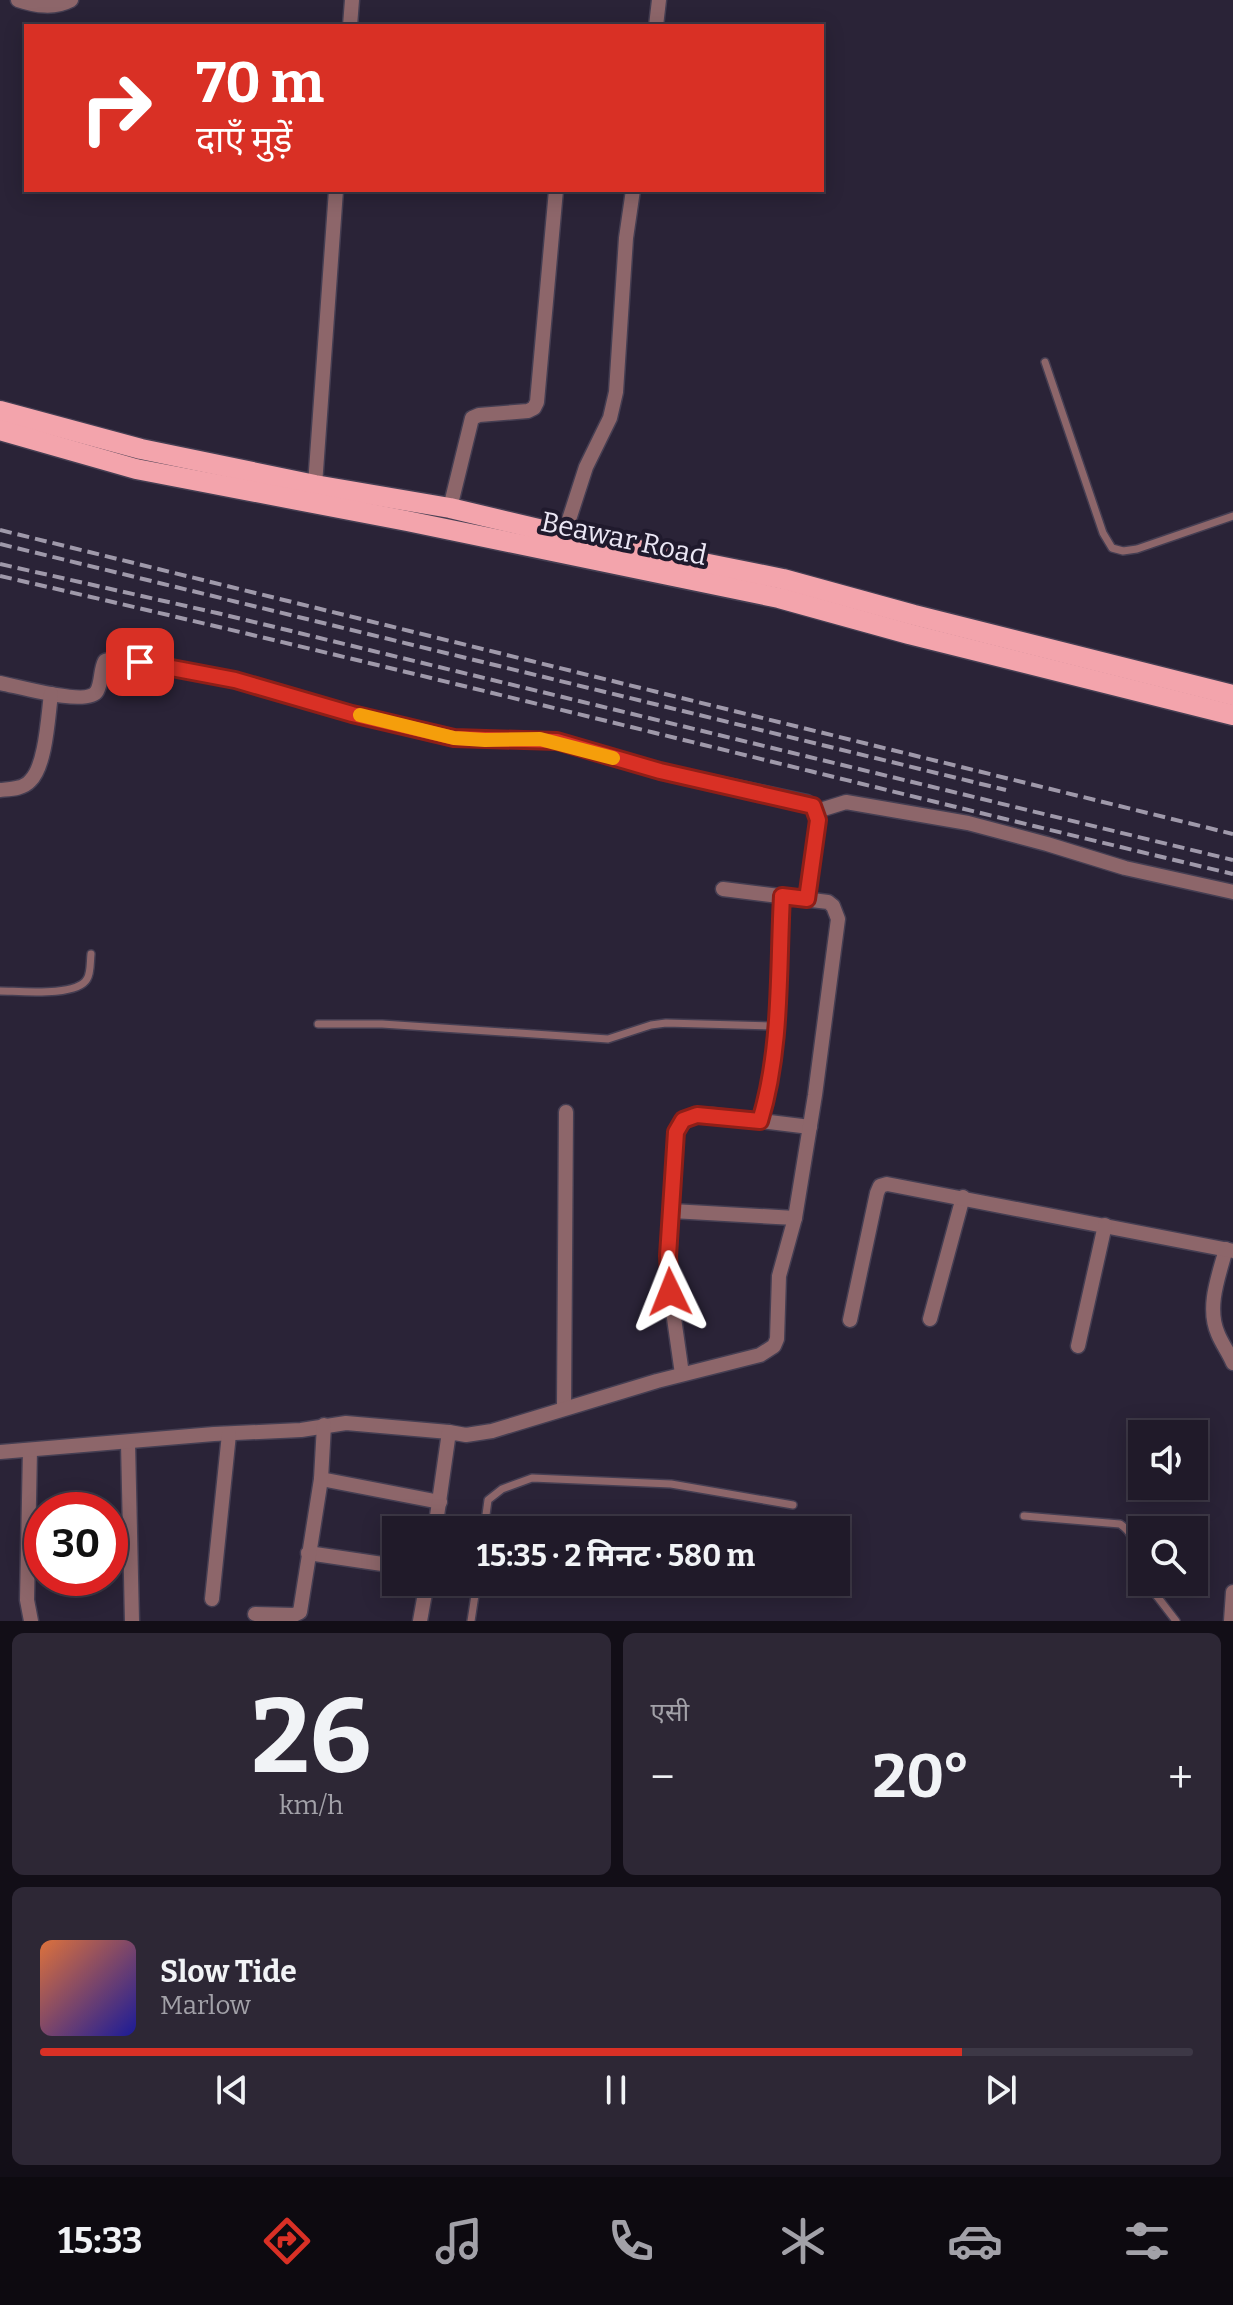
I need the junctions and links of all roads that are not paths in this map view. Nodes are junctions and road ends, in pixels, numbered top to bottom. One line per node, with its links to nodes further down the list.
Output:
1 (18, 0): 2 (street)
2 (71, 0)
3 (352, 0): 5 (street)
4 (659, 0): 6 (street)
5 (350, 24)
6 (656, 24)
7 (336, 192): 13 (street)
8 (556, 192): 14 (street)
9 (633, 192): 16 (street)
10 (1045, 362): 15 (lane)
11 (0, 411): 13 (main road, Beawar Road)
12 (0, 430): 20 (main road, Beawar Road)
13 (315, 485): 14 (main road, Beawar Road)
14 (450, 508): 16 (main road, Beawar Road)
15 (1233, 516)
16 (564, 535): 19 (main road, Beawar Road)
17 (0, 683): 18 (street)
18 (51, 694): 21 (street); 22 (street)
19 (1233, 695)
20 (1233, 715)
21 (0, 790)
22 (817, 811): 24 (street); 26 (street)
23 (723, 889): 25 (street)
24 (1233, 892)
25 (782, 896): 26 (street); 30 (street)
26 (807, 899): 33 (street)
27 (91, 954): 28 (lane)
28 (0, 991)
29 (318, 1024): 30 (lane)
30 (775, 1026): 32 (street)
31 (566, 1112): 44 (street)
32 (760, 1121): 33 (street); 35 (street)
33 (810, 1127): 36 (street)
34 (963, 1197): 37 (street); 39 (street); 40 (street)
35 (672, 1211): 36 (street); 43 (street)
36 (795, 1218): 43 (street)
37 (1105, 1225): 38 (street); 41 (street)
38 (1229, 1250): 42 (street)
39 (930, 1319)
40 (850, 1320)
41 (1078, 1346)
42 (1233, 1363)
43 (682, 1374): 44 (street)
44 (564, 1408): 46 (street)
45 (324, 1425): 46 (street); 47 (street); 51 (street)
46 (449, 1432): 52 (street)
47 (229, 1434): 48 (street); 64 (street)
48 (128, 1443): 49 (street); 67 (street)
49 (30, 1450): 50 (street); 66 (street)
50 (0, 1452)
51 (321, 1479): 52 (street); 58 (street)
52 (440, 1502): 54 (street)
53 (793, 1505): 55 (lane)
54 (438, 1516)
55 (486, 1516)
56 (1024, 1516): 57 (lane)
57 (1128, 1530)
58 (308, 1553): 59 (street); 65 (street)
59 (382, 1564)
60 (1233, 1592): 71 (street)
61 (424, 1596): 68 (street)
62 (475, 1596): 69 (lane)
63 (1157, 1596): 70 (lane)
64 (212, 1599)
65 (255, 1614)
66 (31, 1621)
67 (132, 1621)
68 (420, 1621)
69 (471, 1621)
70 (1176, 1621)
71 (1231, 1621)

